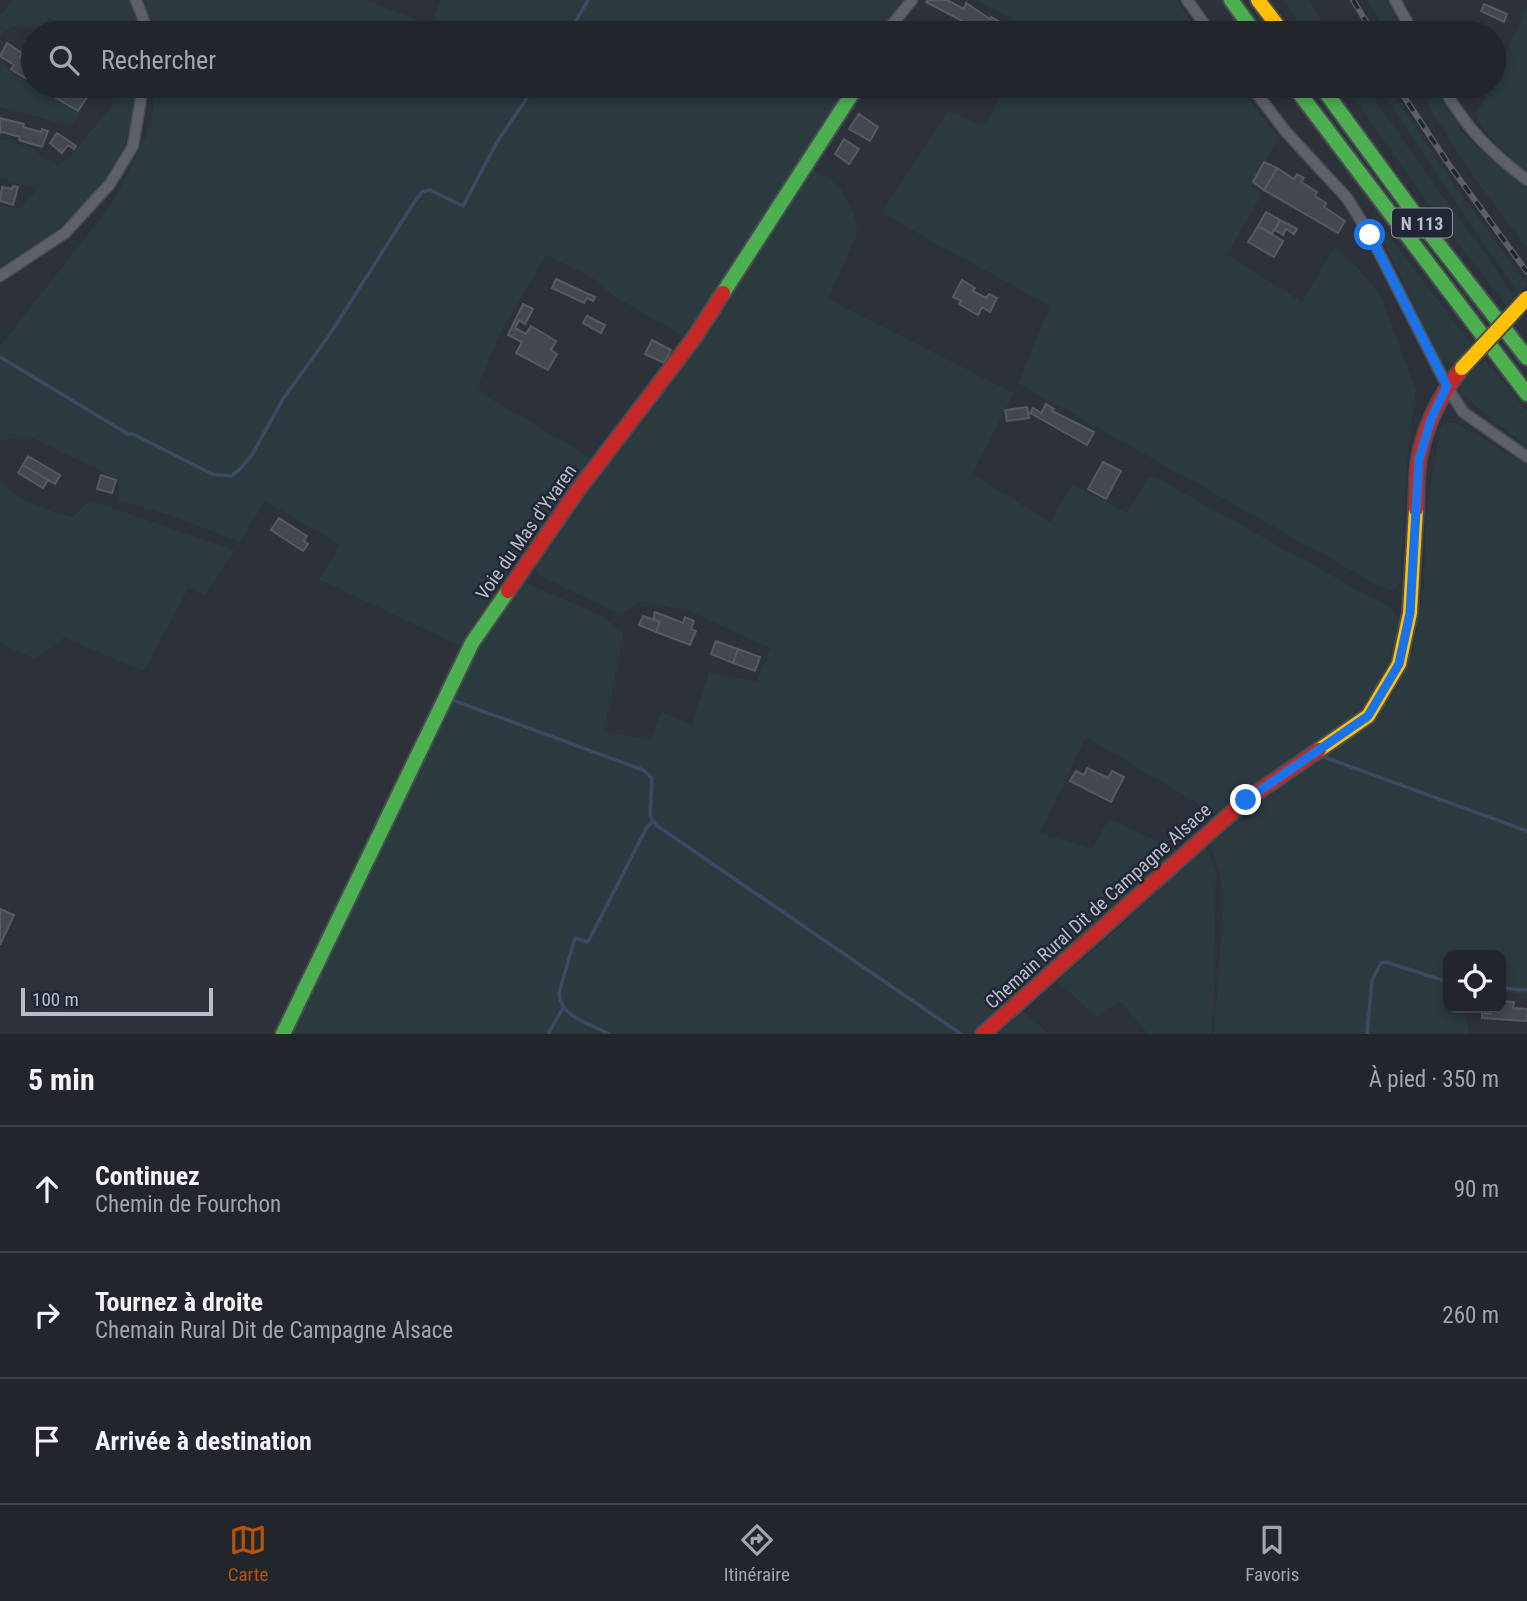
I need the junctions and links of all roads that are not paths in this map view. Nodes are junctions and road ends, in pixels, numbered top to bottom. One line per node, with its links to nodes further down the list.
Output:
1 (136, 0): 7 (street)
2 (912, 0): 8 (street)
3 (1187, 0): 9 (street)
4 (1231, 0): 10 (main road)
5 (1258, 0): 11 (main road)
6 (1395, 0): 12 (street)
7 (145, 21)
8 (895, 21)
9 (1202, 21)
10 (1246, 21)
11 (1274, 21)
12 (1406, 21)
13 (141, 98): 20 (street)
14 (849, 98): 26 (main road, Voie du Mas d'Yvaren)
15 (1260, 98): 23 (street)
16 (1303, 98): 24 (main road, N 113)
17 (1330, 98): 22 (main road, N 113)
18 (1449, 98): 19 (street)
19 (1527, 180)
20 (0, 276)
21 (1527, 298): 23 (main road, Chemain Rural Dit de Campagne Alsace, bridge)
22 (1527, 358)
23 (1447, 386): 25 (street); 27 (main road, Chemain Rural Dit de Campagne Alsace)
24 (1527, 394)
25 (1527, 457)
26 (283, 1034)
27 (983, 1034)

